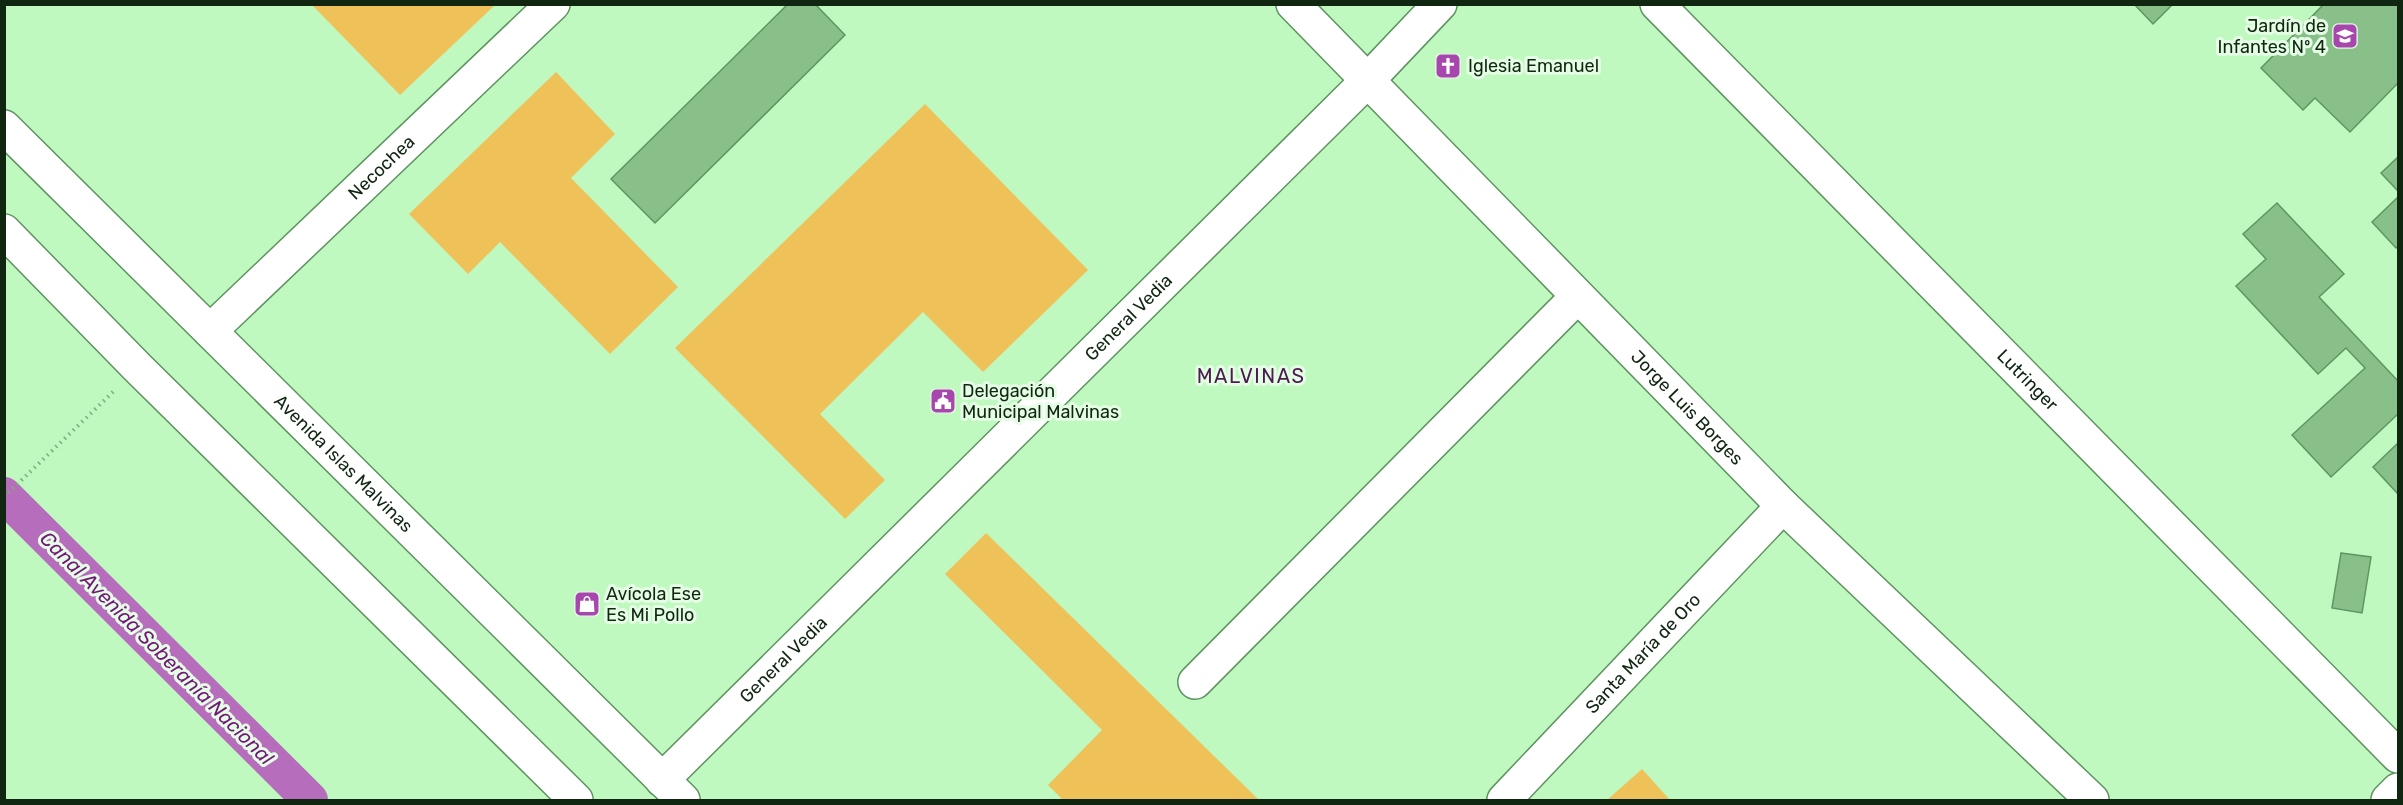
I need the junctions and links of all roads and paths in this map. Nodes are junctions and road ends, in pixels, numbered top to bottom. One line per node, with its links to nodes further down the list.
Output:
1 (553, 4): 9 (street, Necochea)
2 (1293, 4): 5 (street, Jorge Luis Borges)
3 (1440, 4): 5 (street, General Vedia)
4 (1657, 4): 14 (street, Lutringer)
5 (1367, 81): 8 (street, Jorge Luis Borges); 15 (street, General Vedia)
6 (4, 127): 9 (street, Avenida Islas Malvinas)
7 (4, 231): 10 (street)
8 (1577, 297): 12 (street, Jorge Luis Borges); 13 (street)
9 (210, 331): 15 (street, Avenida Islas Malvinas)
10 (138, 368): 11 (path); 17 (street)
11 (4, 497)
12 (1783, 506): 18 (street, Santa María de Oro); 19 (street, Jorge Luis Borges)
13 (1195, 682)
14 (2398, 756)
15 (673, 790)
16 (2398, 790): 20 (street)
17 (576, 801)
18 (1504, 801)
19 (2092, 801)
20 (2388, 801)

